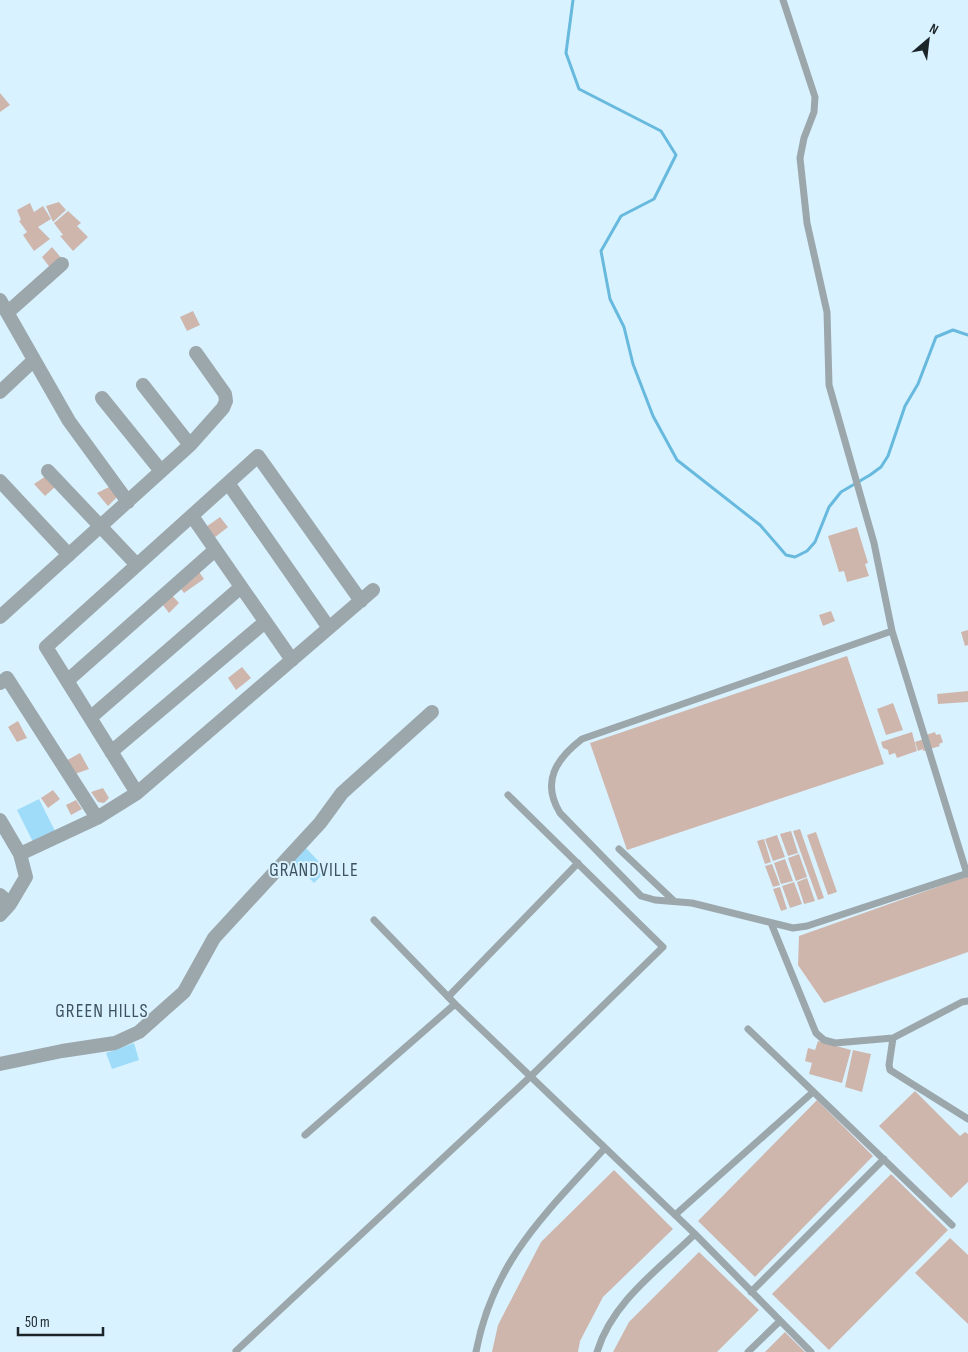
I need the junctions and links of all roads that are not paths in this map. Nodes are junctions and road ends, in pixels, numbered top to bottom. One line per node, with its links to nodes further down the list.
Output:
1 (783, 0): 26 (lane)
2 (62, 264): 3 (street)
3 (4, 306): 5 (street)
4 (196, 353): 9 (street)
5 (34, 360): 7 (street); 14 (street)
6 (143, 386): 9 (street)
7 (0, 392)
8 (102, 398): 11 (street)
9 (190, 445): 11 (street)
10 (48, 471): 16 (street)
11 (161, 471): 14 (street)
12 (0, 481): 18 (street)
13 (228, 483): 15 (street); 22 (street); 25 (street)
14 (128, 502): 16 (street)
15 (192, 516): 17 (street); 19 (street)
16 (100, 527): 18 (street); 19 (street)
17 (215, 550): 20 (street); 28 (street)
18 (69, 555): 23 (street)
19 (137, 565): 28 (street)
20 (241, 587): 24 (street); 31 (street)
21 (373, 590): 22 (street)
22 (361, 601): 25 (street)
23 (0, 618)
24 (265, 622): 27 (street); 32 (street)
25 (329, 628): 27 (street)
26 (892, 631): 40 (lane); 42 (lane)
27 (292, 660): 33 (street)
28 (67, 680): 31 (street)
29 (0, 683): 35 (street)
30 (432, 712): 51 (street)
31 (90, 718): 32 (street)
32 (111, 752): 33 (street)
33 (137, 793): 35 (street)
34 (508, 795): 39 (lane)
35 (97, 818): 38 (street)
36 (0, 820): 38 (street)
37 (620, 849): 42 (lane)
38 (20, 854): 41 (street)
39 (578, 863): 46 (lane); 52 (lane)
40 (967, 873): 45 (lane)
41 (5, 900): 43 (street)
42 (674, 900): 45 (lane)
43 (0, 915)
44 (374, 920): 46 (lane)
45 (771, 923): 50 (lane)
46 (448, 997): 48 (lane)
47 (968, 1001): 50 (lane)
48 (455, 1004): 52 (lane); 55 (lane)
49 (748, 1029): 53 (lane)
50 (893, 1038): 54 (lane)
51 (0, 1064)
52 (531, 1076): 56 (lane); 63 (lane)
53 (813, 1092): 57 (lane); 58 (lane)
54 (968, 1119)
55 (305, 1135)
56 (605, 1148): 58 (lane); 64 (lane)
57 (884, 1159): 59 (lane); 61 (lane)
58 (675, 1215): 60 (lane)
59 (952, 1225)
60 (694, 1234): 61 (lane); 65 (lane)
61 (751, 1292): 62 (lane)
62 (780, 1321): 66 (lane); 67 (lane)
63 (237, 1352)
64 (476, 1352)
65 (597, 1352)
66 (748, 1352)
67 (811, 1352)

